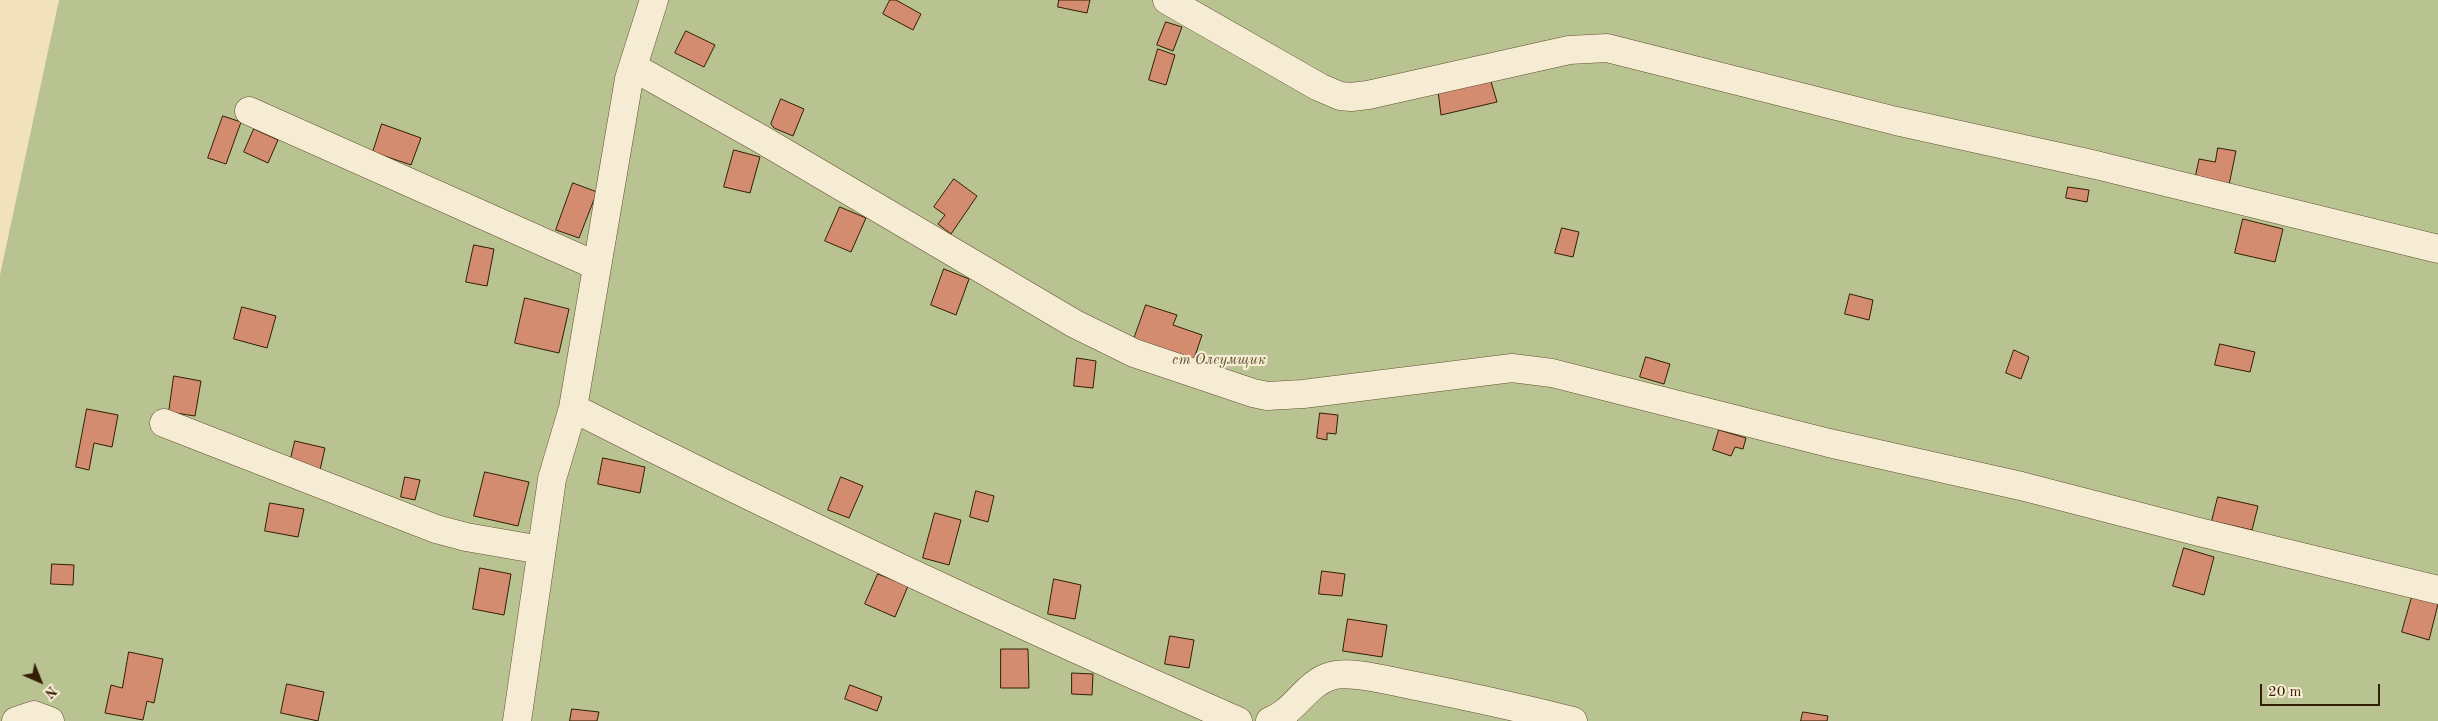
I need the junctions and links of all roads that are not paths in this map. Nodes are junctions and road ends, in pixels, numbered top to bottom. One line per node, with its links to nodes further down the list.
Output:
1 (654, 0): 3 (lane)
2 (1167, 0): 5 (lane)
3 (633, 67): 6 (lane); 10 (lane)
4 (249, 112): 6 (lane)
5 (2438, 249)
6 (597, 266): 7 (lane)
7 (573, 408): 9 (lane); 14 (lane)
8 (164, 423): 9 (lane)
9 (541, 550): 13 (lane)
10 (2438, 590)
11 (16, 721): 12 (lane)
12 (50, 721)
13 (517, 721)
14 (1238, 721)
15 (1270, 721): 16 (lane)
16 (1573, 721)

